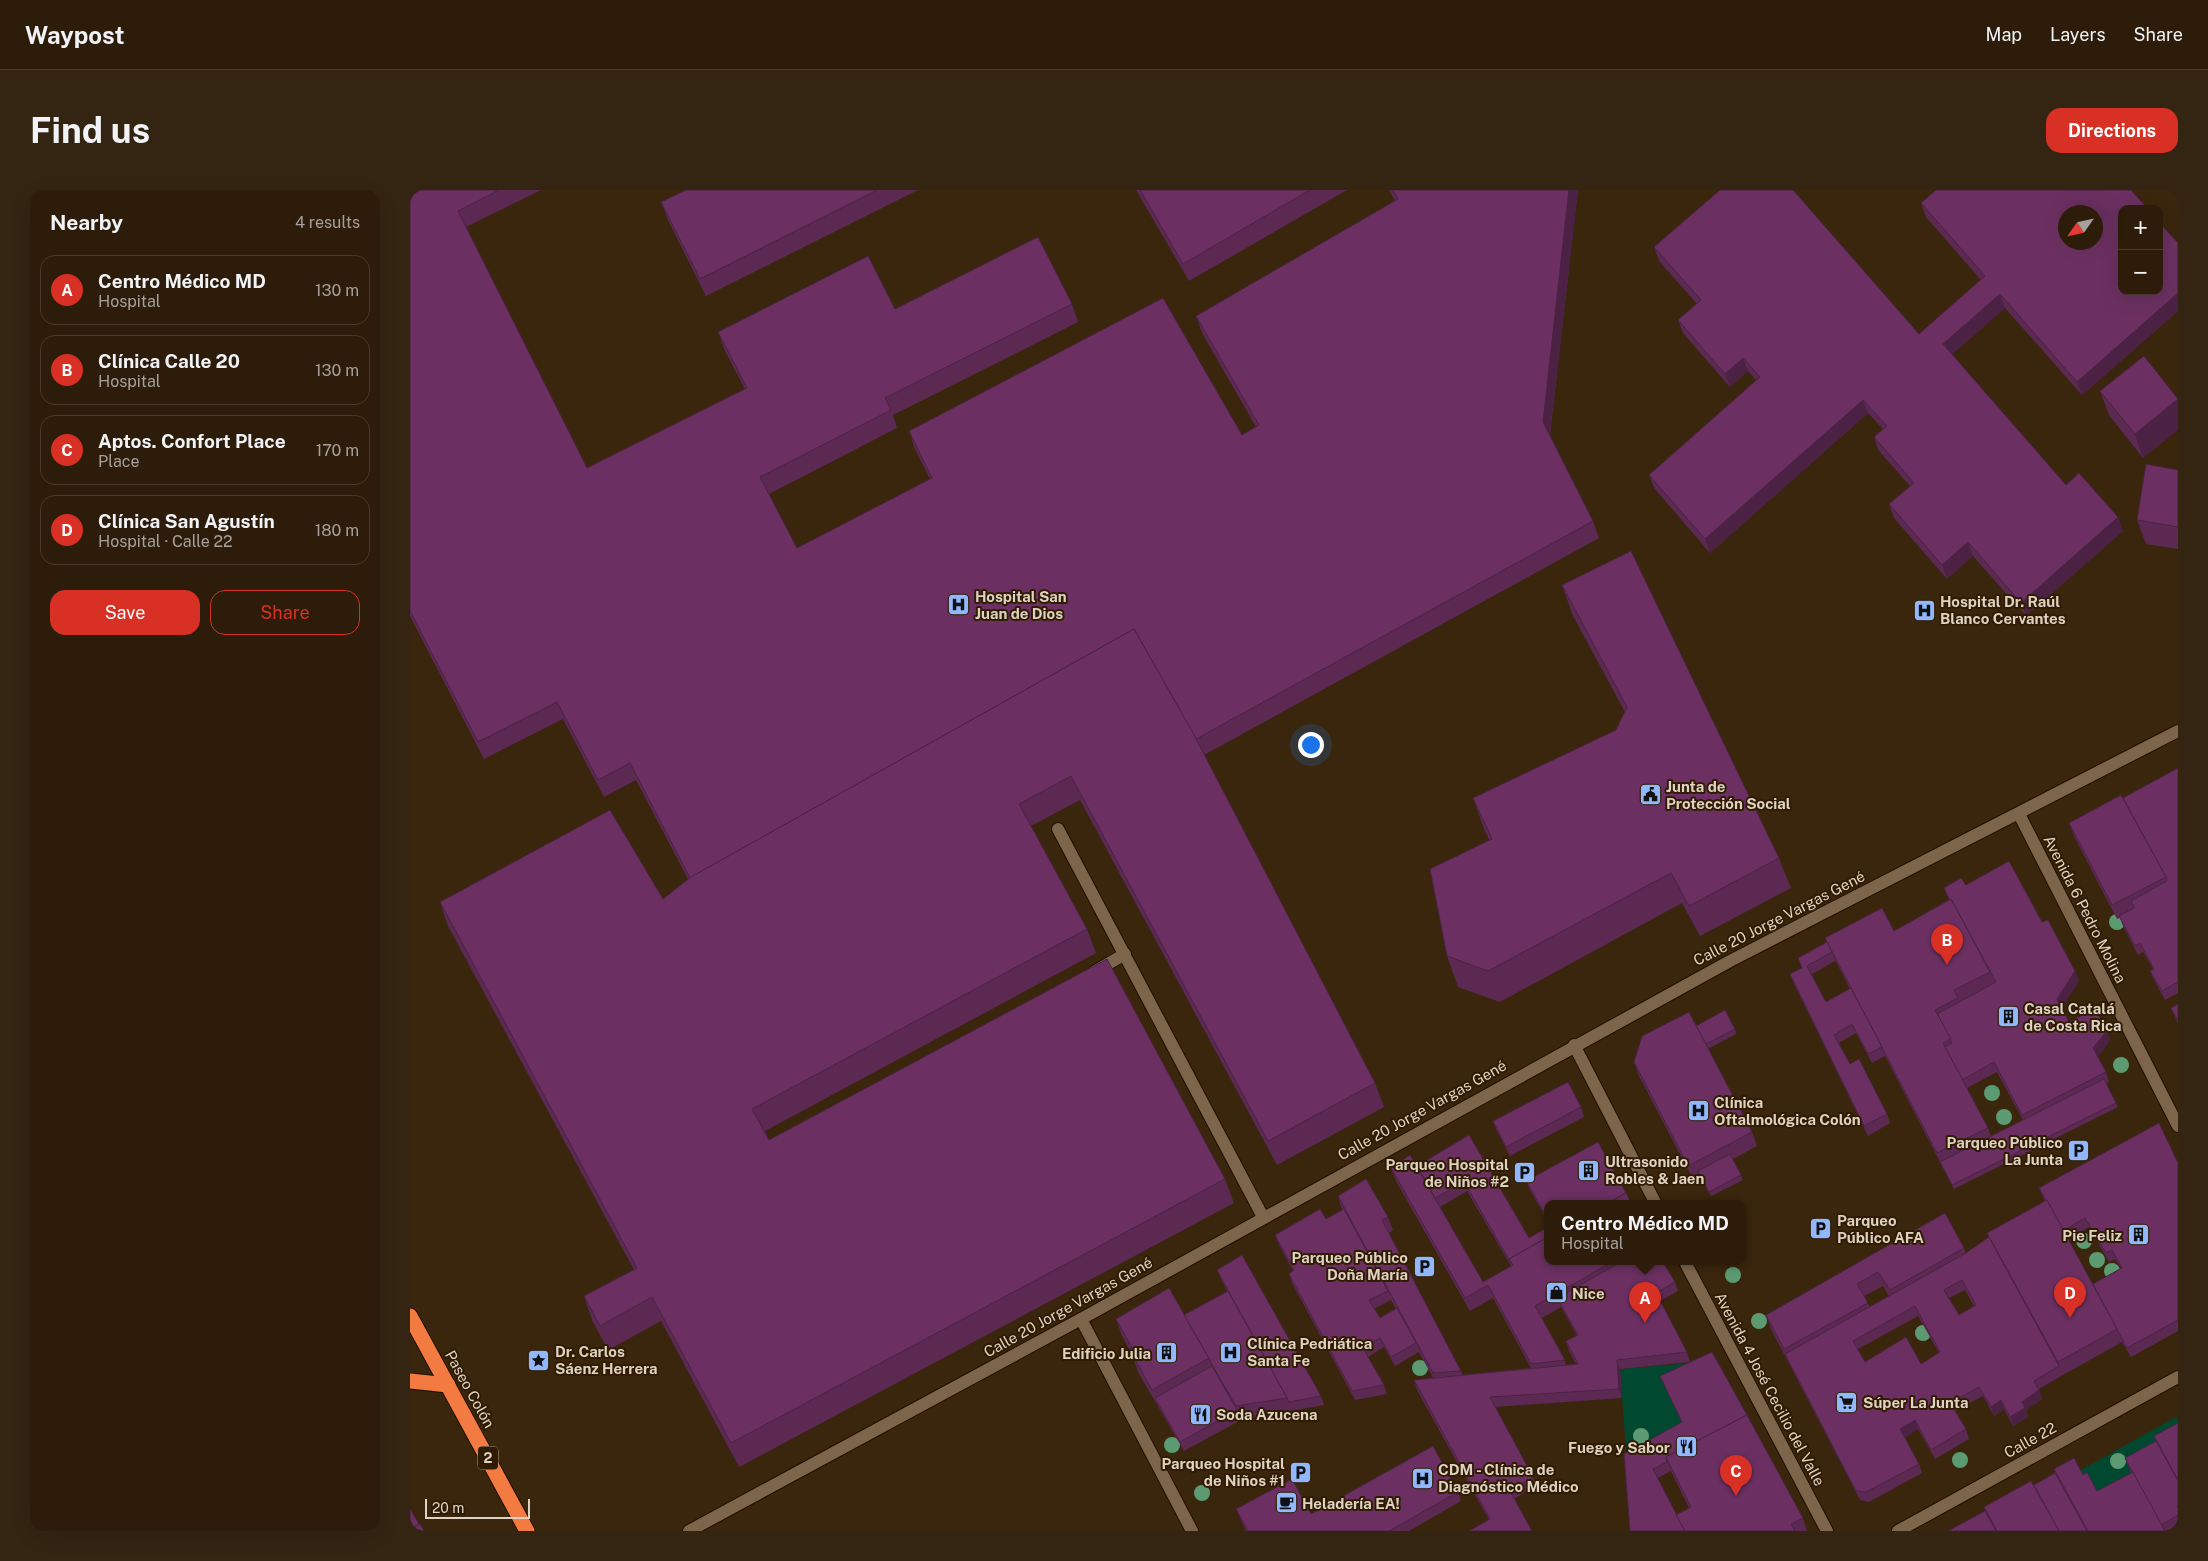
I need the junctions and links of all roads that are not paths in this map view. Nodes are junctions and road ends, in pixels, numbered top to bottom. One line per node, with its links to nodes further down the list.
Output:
1 (2178, 731): 2 (street, Calle 20 Jorge Vargas Gené)
2 (2019, 814): 6 (street, Calle 20 Jorge Vargas Gené); 7 (street, Avenida 6 Pedro Molina)
3 (1058, 829): 4 (street)
4 (1125, 954): 5 (street); 9 (street)
5 (1082, 979)
6 (1574, 1045): 8 (street); 9 (street, Calle 20 Jorge Vargas Gené)
7 (2178, 1126)
8 (1654, 1200)
9 (1263, 1217): 12 (street, Calle 20 Jorge Vargas Gené)
10 (1688, 1265): 19 (street, Avenida 4 José Cecilio del Valle)
11 (410, 1316): 15 (highway, Paseo Colón / 2)
12 (1081, 1319): 17 (street, Calle 20 Jorge Vargas Gené); 18 (street)
13 (2178, 1377): 20 (street, Calle 22)
14 (410, 1381): 15 (highway)
15 (448, 1385): 16 (highway, Paseo Colón / 2)
16 (528, 1531)
17 (689, 1531)
18 (1192, 1531)
19 (1826, 1531)
20 (1898, 1531)

